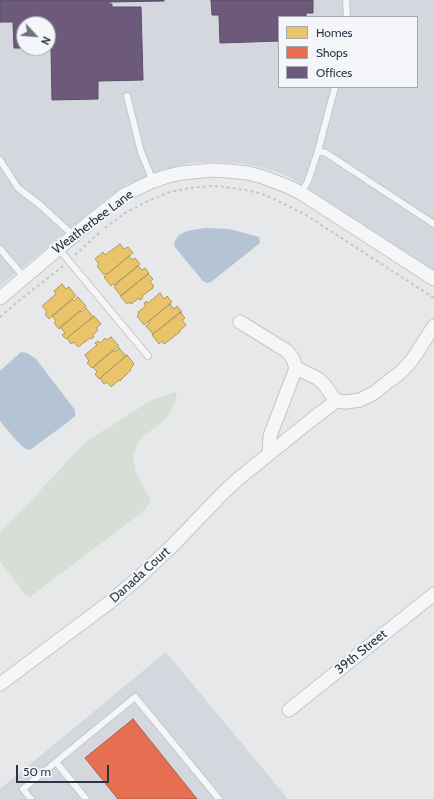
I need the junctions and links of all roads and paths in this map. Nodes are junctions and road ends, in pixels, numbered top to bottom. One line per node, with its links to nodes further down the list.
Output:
1 (346, 0): 2 (lane)
2 (347, 16)
3 (335, 88): 5 (lane)
4 (127, 96): 7 (lane)
5 (318, 151): 8 (lane); 9 (lane)
6 (0, 160): 10 (lane)
7 (153, 181): 8 (street, Weatherbee Lane); 10 (street, Weatherbee Lane)
8 (301, 193): 16 (street, Weatherbee Lane)
9 (434, 224)
10 (73, 235): 12 (street, Weatherbee Lane)
11 (0, 248): 15 (lane)
12 (58, 248): 15 (street, Weatherbee Lane); 22 (lane)
13 (73, 257): 18 (path)
14 (65, 264): 19 (path)
15 (24, 276): 17 (street, Weatherbee Lane)
16 (434, 279)
17 (0, 298)
18 (434, 298)
19 (0, 317)
20 (240, 322): 23 (street)
21 (434, 326): 24 (street)
22 (148, 356)
23 (296, 368): 24 (street); 25 (street)
24 (336, 401): 25 (street, Danada Court)
25 (269, 454): 27 (street, Danada Court)
26 (434, 594): 28 (street, 39th Street)
27 (0, 684)
28 (289, 710)
29 (56, 762): 30 (lane); 31 (lane); 32 (lane)
30 (32, 799)
31 (86, 799)
32 (219, 799)

